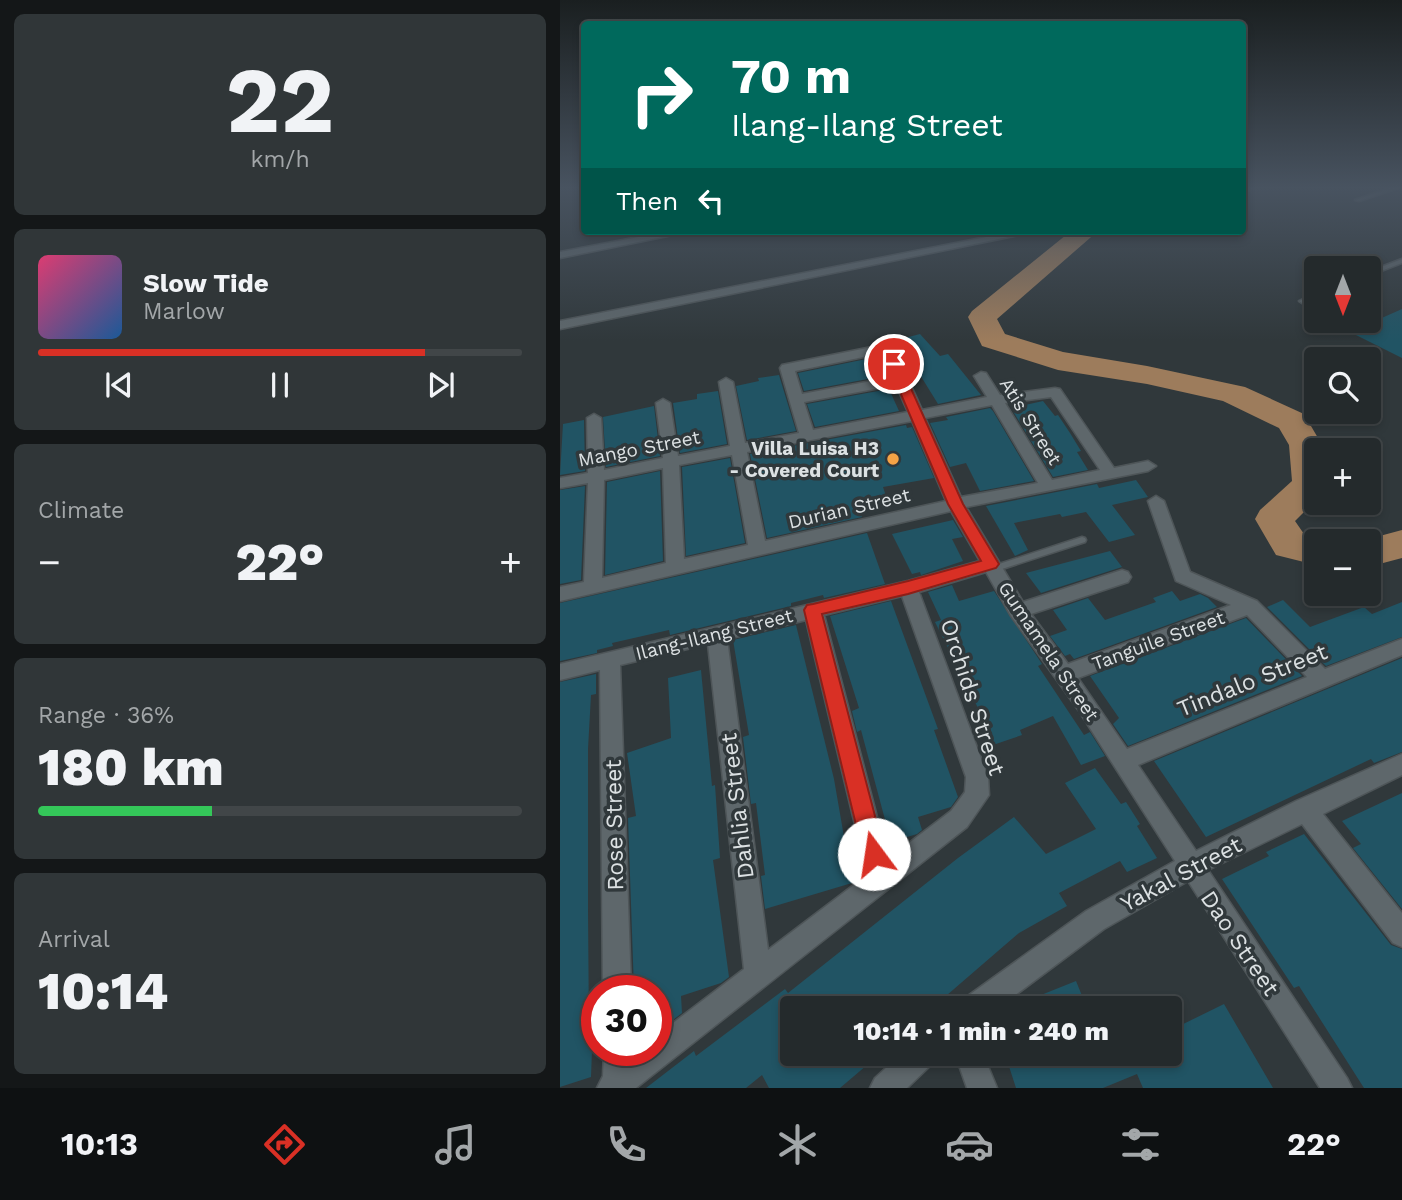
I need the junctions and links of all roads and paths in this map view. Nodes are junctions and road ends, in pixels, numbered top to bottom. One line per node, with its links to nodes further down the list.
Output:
1 (646, 239): 3 (street)
2 (994, 239): 6 (street)
3 (560, 255)
4 (1402, 261): 5 (lane)
5 (1381, 269)
6 (560, 325)
7 (981, 376): 11 (street, Atis Street)
8 (901, 380): 10 (street); 10 (street, Gumamela Street); 13 (street, Gumamela Street)
9 (726, 382): 16 (street)
10 (796, 399): 15 (street)
11 (996, 400): 13 (street, Mango Street); 19 (street, Mango Street); 22 (street, Atis Street)
12 (663, 402): 17 (street)
13 (915, 415): 15 (street, Mango Street); 24 (street, Gumamela Street)
14 (594, 418): 20 (street)
15 (807, 436): 16 (street, Mango Street)
16 (739, 449): 17 (street, Mango Street); 26 (street)
17 (671, 462): 20 (street, Mango Street); 28 (street)
18 (1148, 466): 19 (street, Durian Street)
19 (1110, 474): 22 (street, Durian Street)
20 (596, 476): 21 (street, Mango Street); 30 (street)
21 (560, 483)
22 (1048, 486): 24 (street, Durian Street)
23 (1156, 501): 33 (street)
24 (956, 504): 26 (street, Durian Street); 27 (street, Gumamela Street)
25 (1082, 540): 27 (lane)
26 (758, 551): 28 (street, Durian Street)
27 (992, 566): 31 (street, Ilang-Ilang Street); 35 (street, Gumamela Street)
28 (675, 568): 30 (street, Durian Street)
29 (1122, 577): 35 (street)
30 (593, 586): 32 (street, Durian Street)
31 (908, 588): 34 (street, Ilang-Ilang Street); 46 (street, Orchids Street)
32 (560, 594)
33 (1250, 606): 40 (street, Tanguile Street); 41 (street)
34 (813, 610): 36 (street, Ilang-Ilang Street); 46 (street)
35 (1018, 611): 40 (street, Gumamela Street)
36 (717, 634): 38 (street, Ilang-Ilang Street); 49 (street, Dahlia Street)
37 (1402, 647): 41 (street, Tindalo Street)
38 (610, 660): 39 (street, Ilang-Ilang Street); 48 (street, Rose Street)
39 (560, 672)
40 (1065, 674): 42 (street, Gumamela Street)
41 (1323, 680): 42 (street, Tindalo Street)
42 (1122, 761): 45 (street, Dao Street)
43 (1402, 765): 44 (street, Yakal Street)
44 (1304, 809): 45 (street, Yakal Street); 47 (street)
45 (1189, 867): 50 (street, Yakal Street); 57 (street, Dao Street)
46 (881, 881): 49 (street, Orchids Street)
47 (1402, 934)
48 (617, 975)
49 (758, 977): 54 (street, Orchids Street)
50 (992, 996)
51 (617, 1066): 54 (street)
52 (909, 1066): 55 (street)
53 (974, 1066): 56 (street)
54 (615, 1086)
55 (885, 1088)
56 (982, 1088)
57 (1337, 1088)

